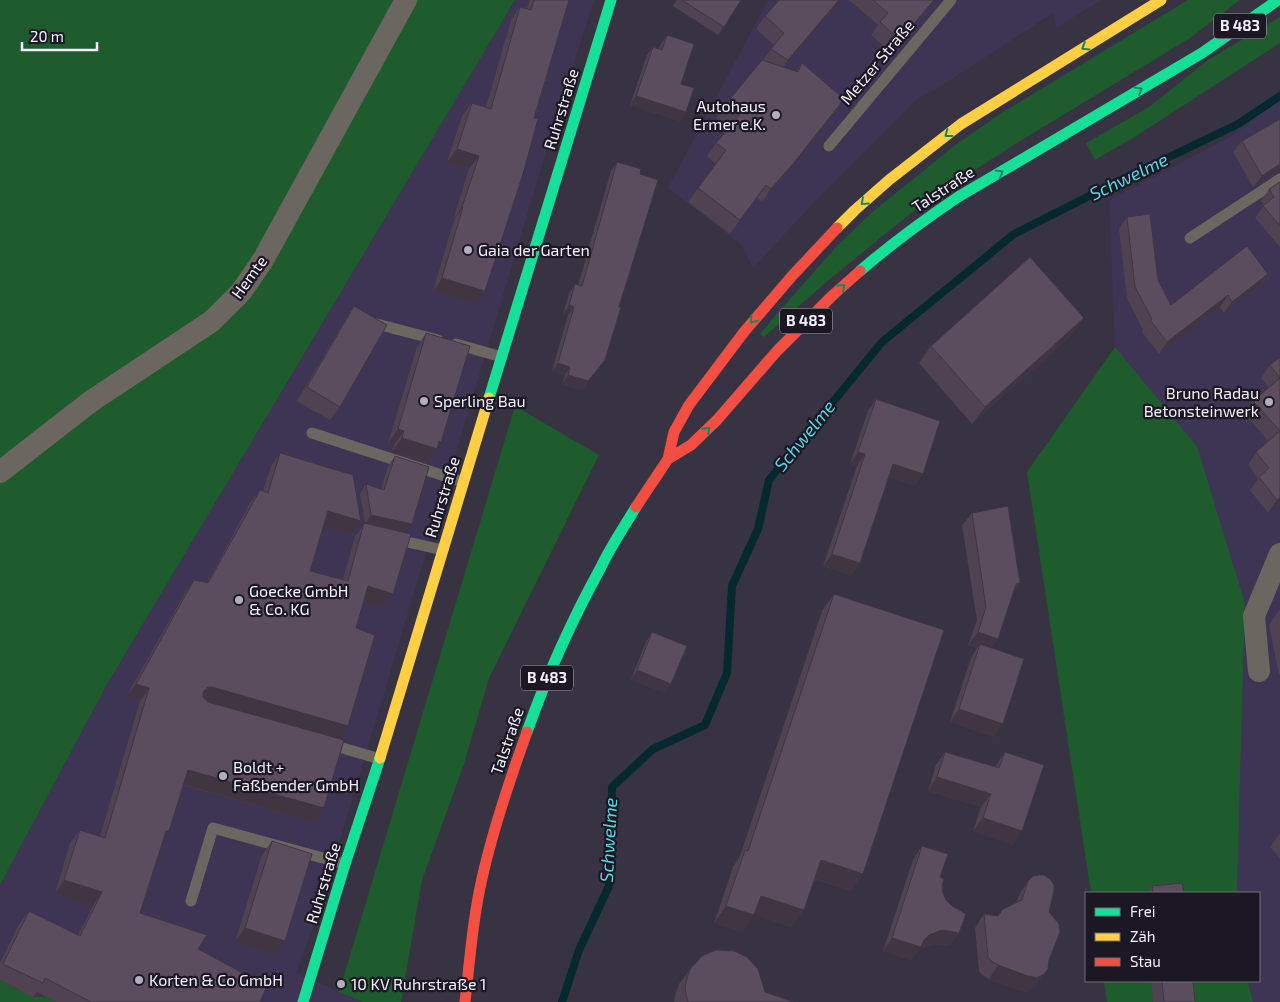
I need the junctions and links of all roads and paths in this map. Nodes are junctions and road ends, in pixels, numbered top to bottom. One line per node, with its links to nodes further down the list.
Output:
1 (406, 0): 13 (street, Hemte)
2 (611, 0): 10 (main road, Ruhrstraße)
3 (950, 0): 6 (lane, Metzer Straße)
4 (1161, 0): 12 (main road, Talstraße / B 483, one-way to 12)
5 (1278, 0): 12 (main road, Talstraße / B 483, one-way to 5)
6 (829, 146)
7 (1280, 179): 8 (lane)
8 (1190, 238)
9 (365, 321): 10 (lane)
10 (502, 357): 14 (main road, Ruhrstraße)
11 (312, 433): 14 (lane)
12 (668, 459): 24 (main road, Talstraße / B 483)
13 (0, 472)
14 (463, 482): 16 (main road, Ruhrstraße)
15 (386, 537): 16 (lane)
16 (443, 550): 20 (main road, Ruhrstraße)
17 (1280, 554): 18 (street)
18 (1259, 671)
19 (318, 741): 20 (lane)
20 (380, 760): 21 (main road, Ruhrstraße)
21 (345, 864): 22 (lane); 23 (main road, Ruhrstraße)
22 (191, 901)
23 (303, 1002)
24 (465, 1002)

